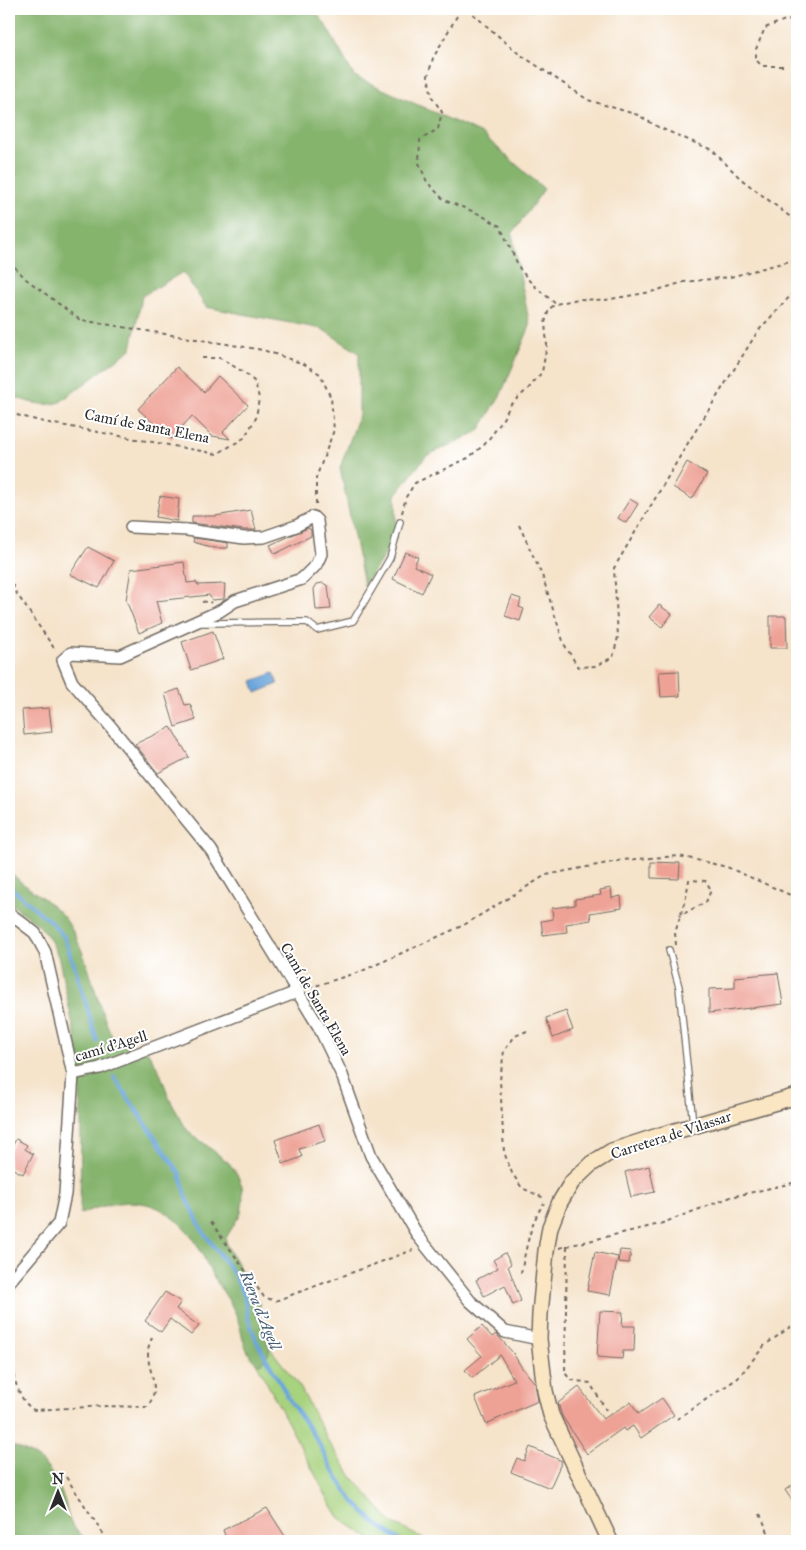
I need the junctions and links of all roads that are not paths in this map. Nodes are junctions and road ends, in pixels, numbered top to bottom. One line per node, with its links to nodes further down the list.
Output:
1 (400, 522): 3 (lane)
2 (132, 527): 3 (street)
3 (192, 624): 6 (street, Camí de Santa Elena)
4 (9, 913): 7 (street, camí d'Agell)
5 (669, 950): 9 (lane)
6 (297, 992): 7 (street, camí d'Agell); 11 (street, Camí de Santa Elena)
7 (73, 1074): 10 (street)
8 (797, 1096): 9 (street, Carretera de Vilassar)
9 (694, 1126): 11 (street, Carretera de Vilassar)
10 (9, 1282)
11 (539, 1339): 12 (street, Carretera de Vilassar)
12 (610, 1541)

